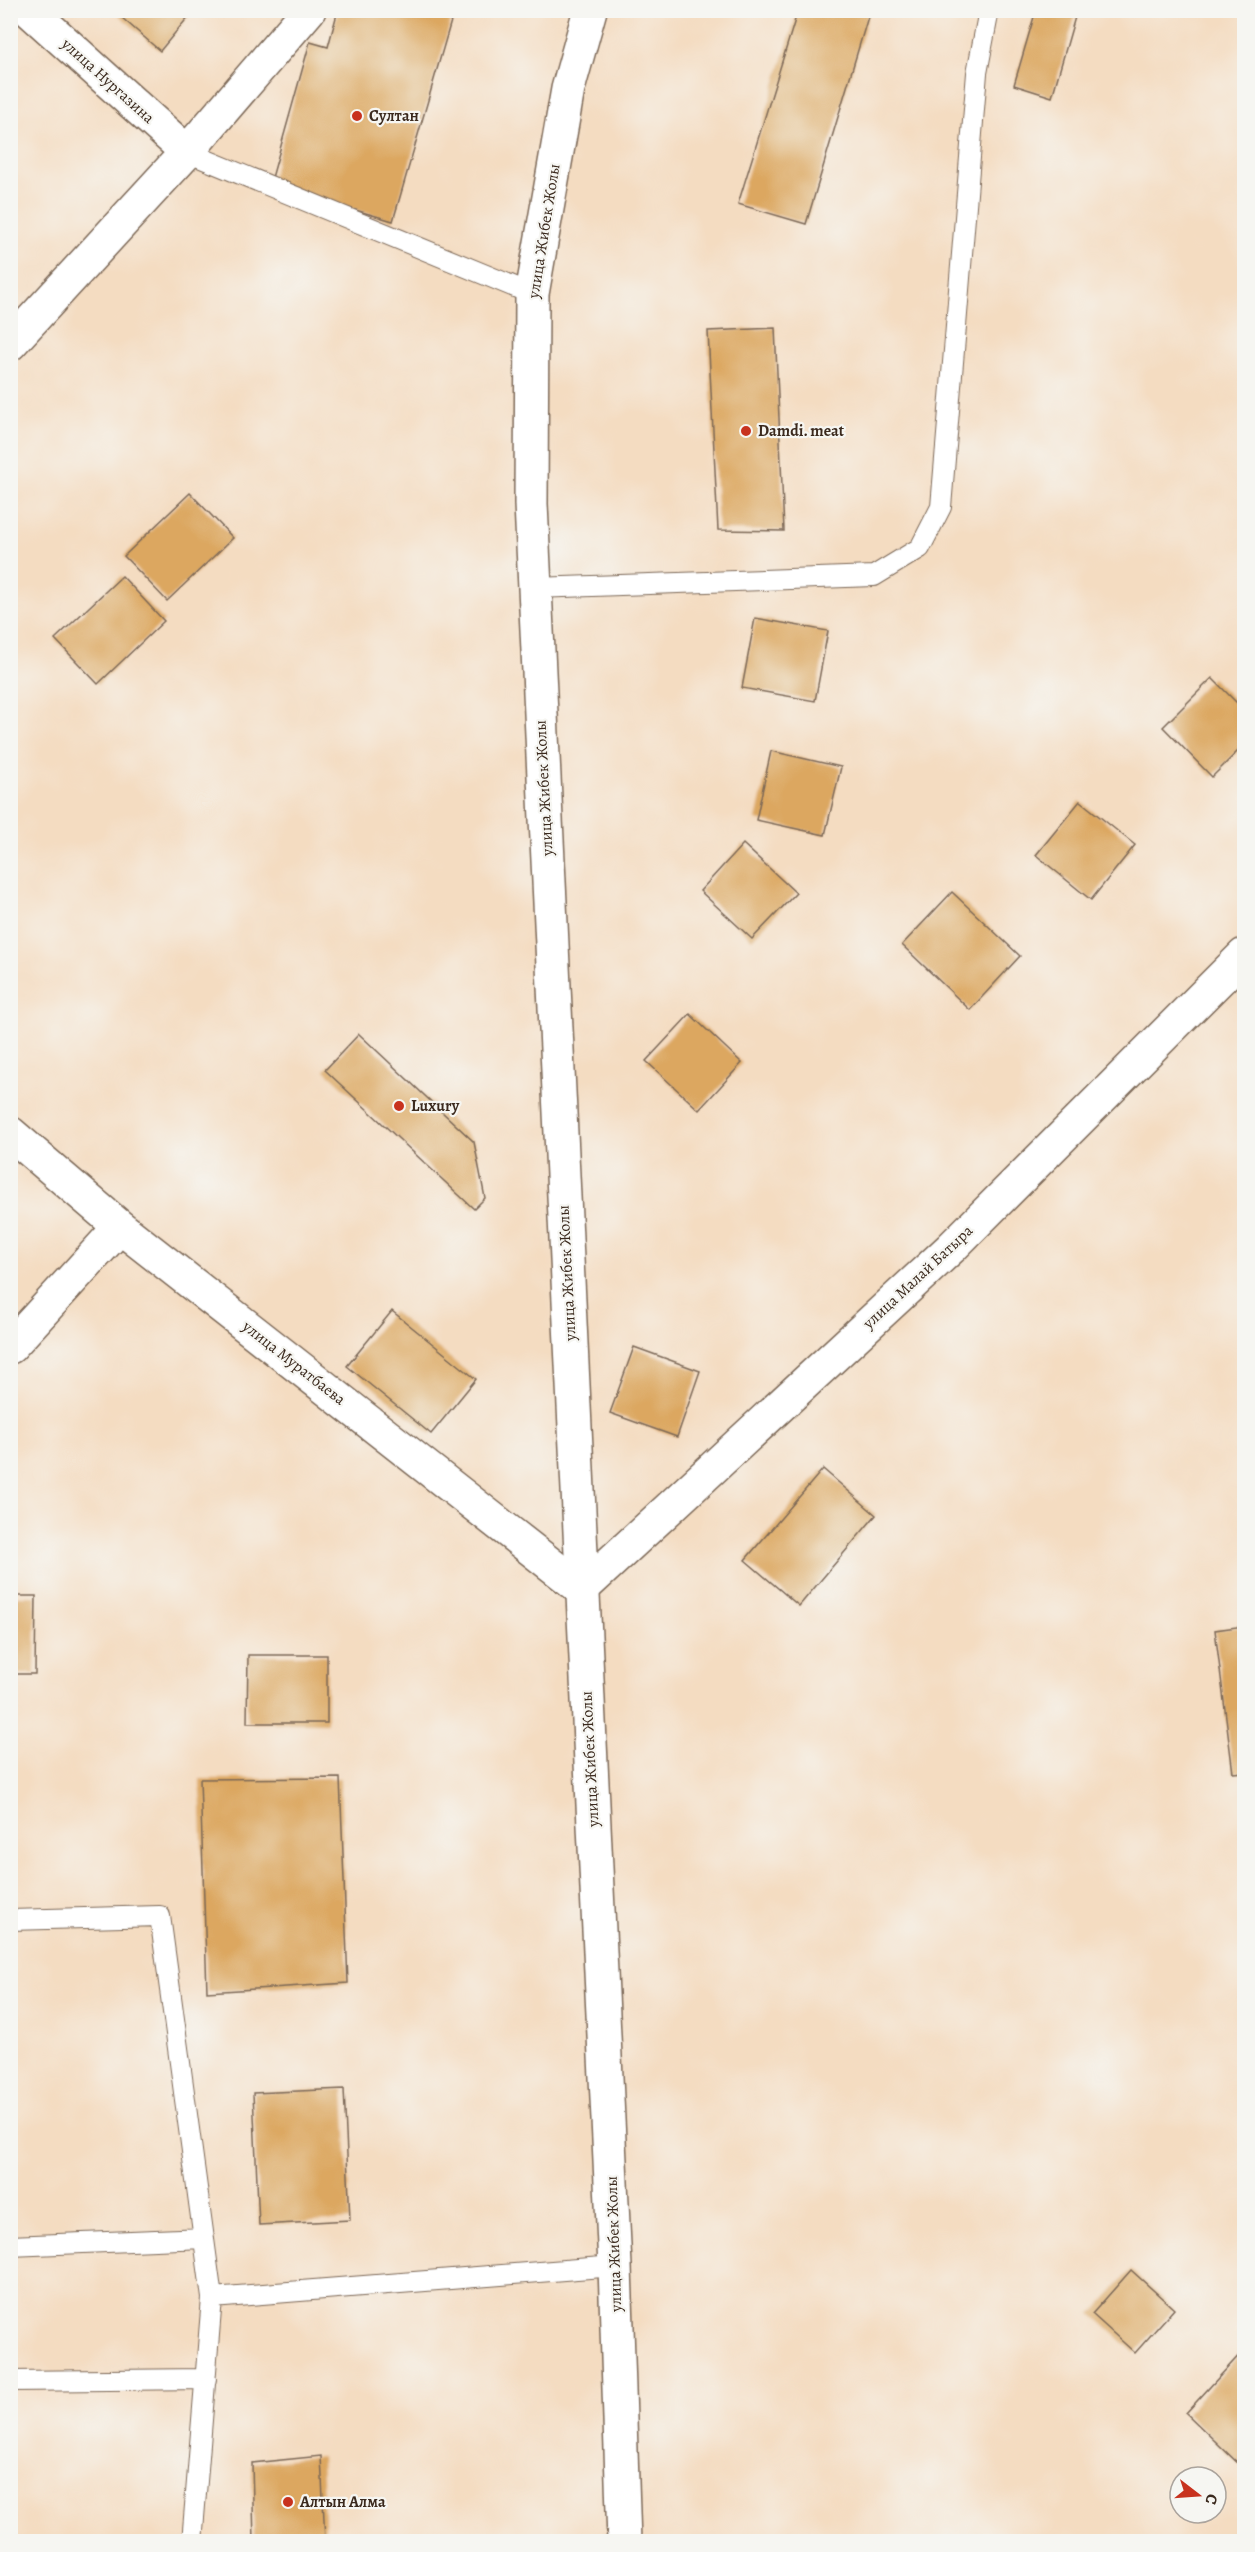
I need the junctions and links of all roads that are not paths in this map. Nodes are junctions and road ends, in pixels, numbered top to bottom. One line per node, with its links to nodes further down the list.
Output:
1 (29, 10): 5 (main road, улица Нургазина)
2 (309, 10): 5 (main road)
3 (590, 10): 6 (main road, улица Жибек Жолы)
4 (989, 10): 8 (lane)
5 (187, 152): 6 (lane); 7 (main road)
6 (532, 294): 8 (main road, улица Жибек Жолы)
7 (10, 344)
8 (535, 588): 13 (main road, улица Жибек Жолы)
9 (1245, 955): 13 (main road, улица Малай Батыра)
10 (14, 1144): 11 (main road, улица Муратбаева)
11 (120, 1227): 12 (main road); 13 (main road, улица Муратбаева)
12 (10, 1347)
13 (582, 1589): 17 (main road, улица Жибек Жолы)
14 (10, 1920): 15 (lane)
15 (204, 2238): 16 (lane); 18 (lane)
16 (10, 2246)
17 (615, 2266): 18 (lane); 22 (main road, улица Жибек Жолы)
18 (212, 2298): 19 (lane)
19 (206, 2379): 20 (lane); 21 (lane)
20 (10, 2381)
21 (192, 2541)
22 (624, 2541)

